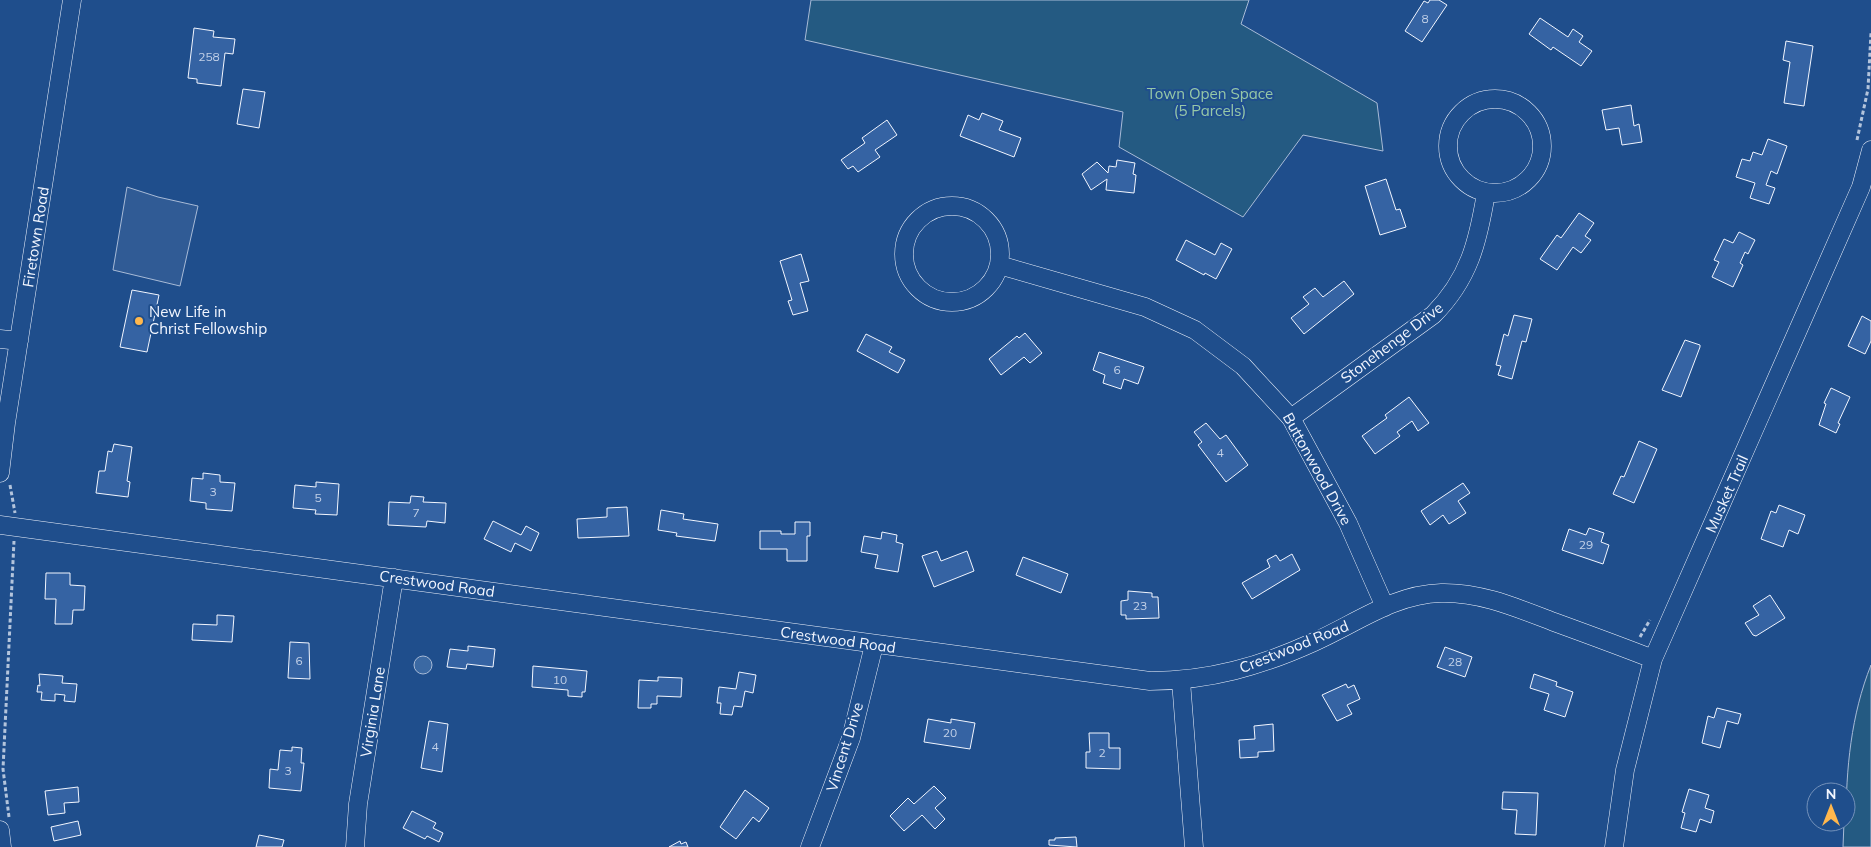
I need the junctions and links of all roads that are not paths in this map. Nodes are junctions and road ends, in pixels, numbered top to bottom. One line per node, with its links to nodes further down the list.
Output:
1 (72, 0): 6 (street, Firetown Road)
2 (1864, 146): 13 (street, Musket Trail)
3 (1486, 193): 3 (street); 7 (street, Stonehenge Drive)
4 (999, 265): 4 (street); 7 (street, Buttonwood Drive)
5 (0, 340): 6 (street)
6 (19, 341): 8 (street, Firetown Road)
7 (1291, 418): 11 (street, Buttonwood Drive)
8 (0, 473)
9 (7, 526): 10 (street, Crestwood Road)
10 (394, 578): 12 (street, Crestwood Road); 17 (street, Virginia Lane)
11 (1385, 607): 13 (street, Crestwood Road); 14 (street, Crestwood Road)
12 (874, 645): 14 (street, Crestwood Road); 18 (street, Vincent Drive)
13 (1654, 658): 20 (street, Musket Trail)
14 (1181, 681): 19 (street)
15 (4, 824): 16 (street)
16 (2, 847)
17 (355, 847)
18 (810, 847)
19 (1194, 847)
20 (1614, 847)

